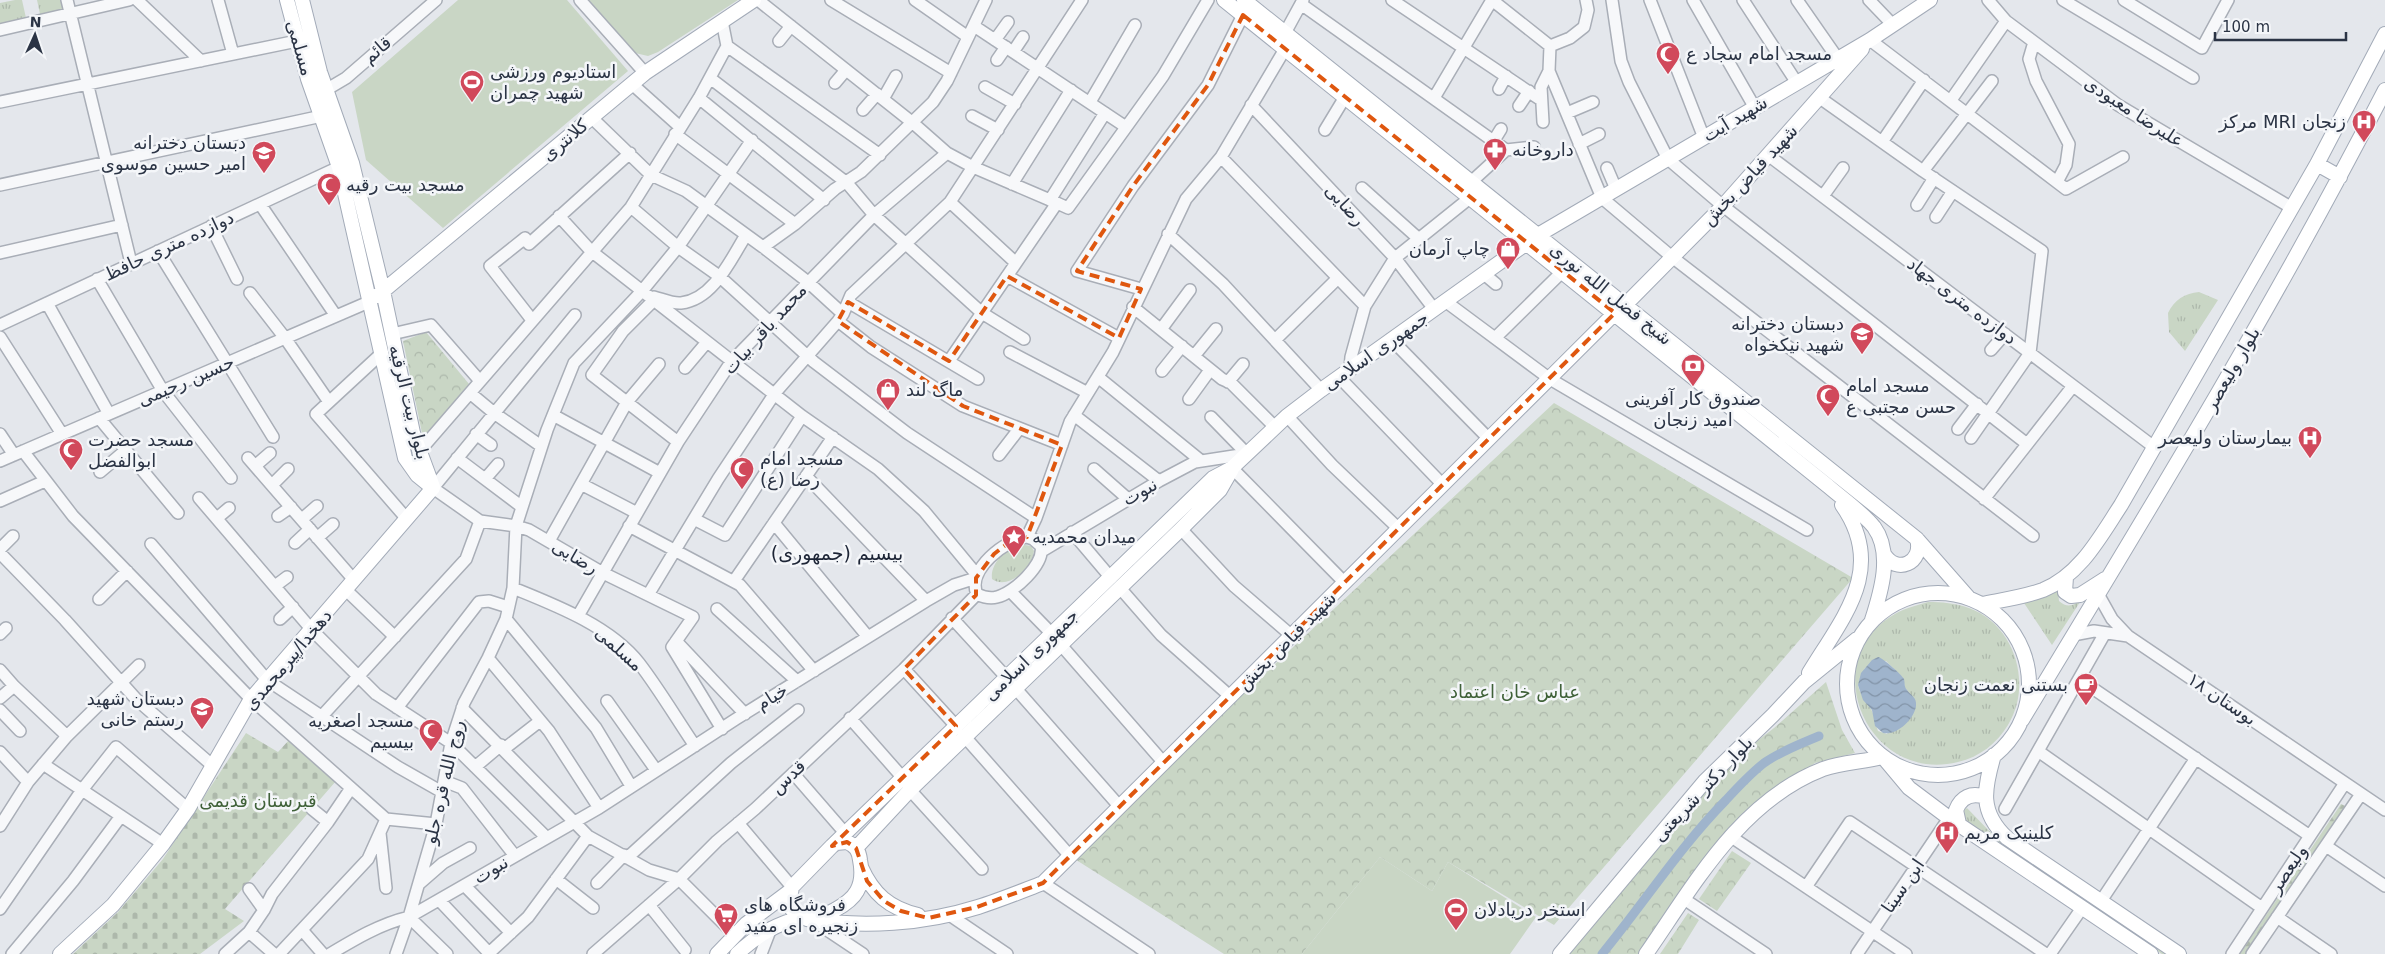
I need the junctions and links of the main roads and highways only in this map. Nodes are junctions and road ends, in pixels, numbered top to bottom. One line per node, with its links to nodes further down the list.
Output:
1 (287, 0): 10 (main road, مسلمی)
2 (302, 0): 10 (main road, مسلمی)
3 (754, 0): 14 (main road, کلانتری)
4 (1224, 0): 13 (main road, شیخ فضل الله نوری)
5 (1244, 0): 13 (main road, شیخ فضل الله نوری)
6 (1930, 0): 8 (main road, شهید آیت)
7 (2385, 34): 11 (main road, بلوار ولیعصر)
8 (1870, 40): 13 (main road, شهید آیت); 16 (main road, شهید فیاض بخش)
9 (2385, 90): 12 (main road, بلوار ولیعصر)
10 (321, 93): 14 (main road, بلوار بیت الرقیه); 15 (main road, بلوار بیت الرقیه)
11 (2317, 164): 12 (main road); 22 (main road, بلوار ولیعصر)
12 (2340, 177): 23 (main road, بلوار ولیعصر)
13 (1533, 239): 16 (main road, شیخ فضل الله نوری); 16 (main road, شیخ فضل الله نوری); 17 (main road, جمهوری اسلامی)
14 (383, 291): 15 (main road, کلانتری); 19 (main road, بلوار بیت الرقیه)
15 (371, 301): 19 (main road, بلوار بیت الرقیه)
16 (1620, 309): 18 (main road, شیخ فضل الله نوری); 20 (main road, شیخ فضل الله نوری); 41 (main road, شهید فیاض بخش)
17 (1232, 468): 24 (main road, جمهوری اسلامی); 24 (main road, جمهوری اسلامی)
18 (1828, 486): 21 (main road, شیخ فضل الله نوری); 29 (main road)
19 (433, 488): 42 (main road, دهخدا/پیرمحمدی)
20 (1917, 539): 21 (main road); 25 (main road, شیخ فضل الله نوری)
21 (1884, 554): 27 (main road, شیخ فضل الله نوری)
22 (2066, 576): 23 (main road); 26 (main road, بلوار ولیعصر)
23 (2109, 576): 30 (main road, بلوار ولیعصر)
24 (1116, 583): 31 (main road, جمهوری اسلامی)
25 (1968, 597): 26 (main road); 27 (main road)
26 (1982, 604): 30 (main road)
27 (1872, 620): 28 (main road)
28 (1859, 637): 29 (main road, بلوار دکتر شریعتی); 33 (main road)
29 (1804, 682): 45 (main road, بلوار دکتر شریعتی)
30 (2022, 720): 32 (main road, بلوار ولیعصر)
31 (961, 732): 36 (main road, جمهوری اسلامی); 37 (main road, جمهوری اسلامی)
32 (1994, 755): 33 (main road, بلوار ولیعصر); 34 (main road)
33 (1883, 757): 35 (main road); 46 (main road)
34 (1985, 797): 35 (main road); 48 (main road)
35 (1954, 821): 47 (main road)
36 (832, 846): 37 (main road); 39 (main road, جمهوری اسلامی)
37 (856, 848): 38 (main road)
38 (861, 867): 40 (main road); 41 (main road)
39 (791, 889): 40 (main road); 43 (main road)
40 (808, 918): 41 (main road, شهید فیاض بخش); 44 (main road)
41 (928, 918)
42 (60, 954)
43 (717, 954)
44 (737, 954)
45 (1560, 954)
46 (1646, 954)
47 (2151, 954)
48 (2179, 954)

